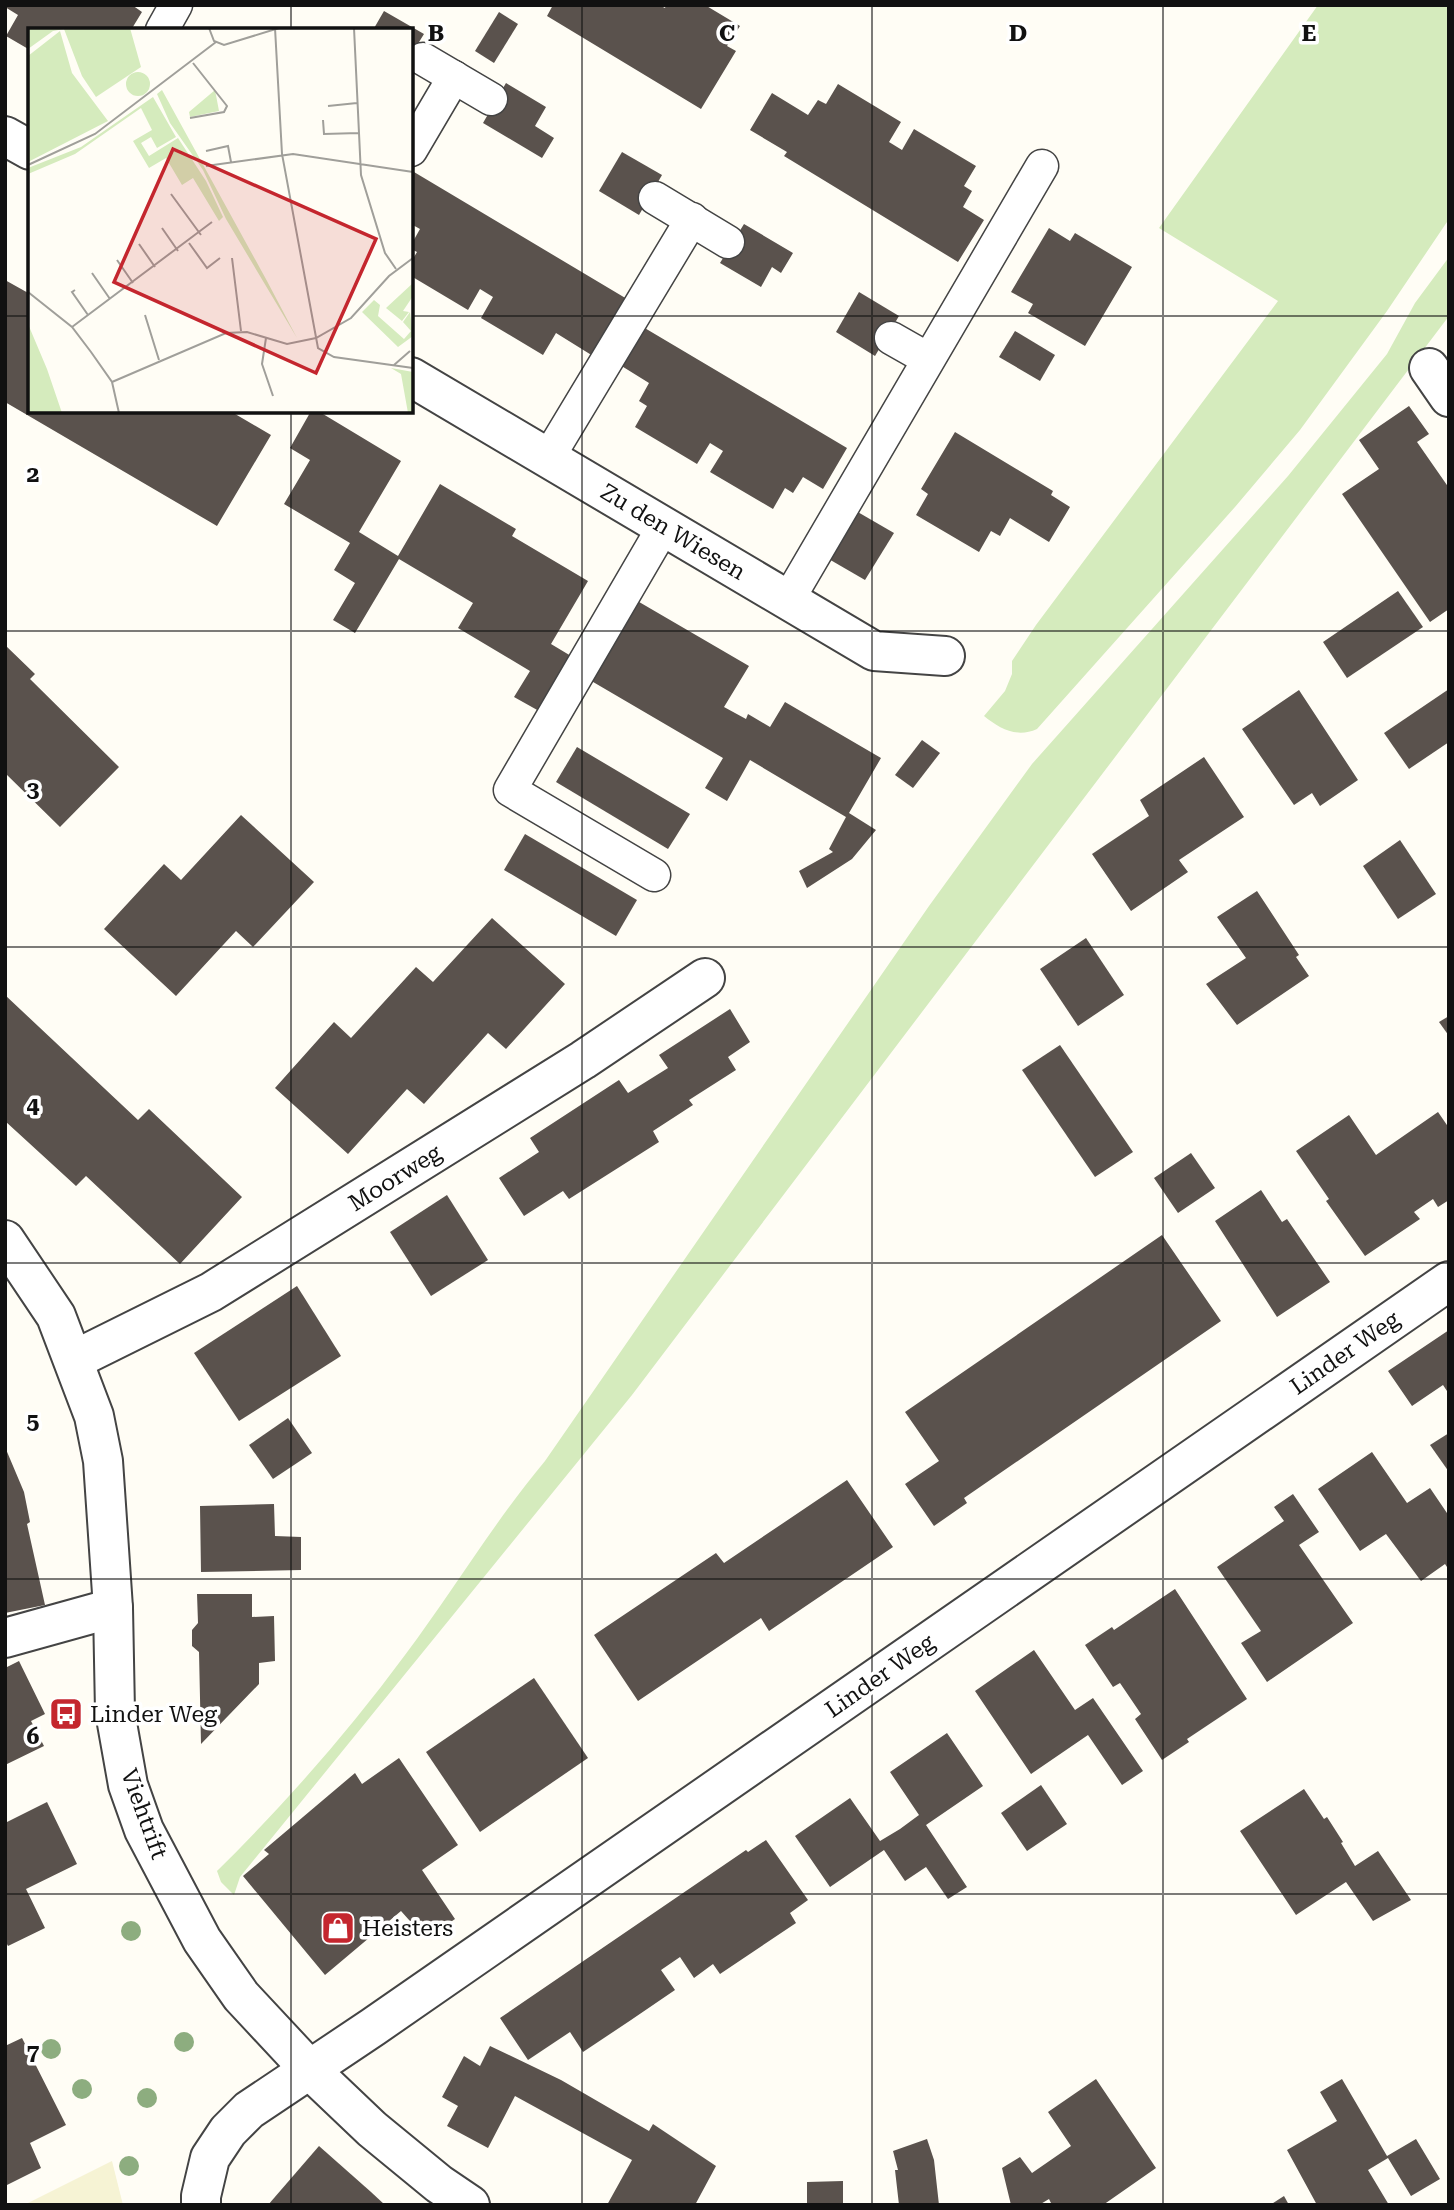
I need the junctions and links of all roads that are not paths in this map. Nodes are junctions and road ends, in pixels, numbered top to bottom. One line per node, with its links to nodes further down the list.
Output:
1 (176, 5): 2 (lane)
2 (163, 28)
3 (423, 59): 4 (lane)
4 (454, 77): 5 (lane); 7 (lane)
5 (491, 99)
6 (5, 136): 8 (street)
7 (413, 147)
8 (28, 149)
9 (1042, 166): 14 (lane)
10 (655, 198): 11 (lane)
11 (692, 219): 12 (lane); 16 (lane)
12 (728, 242)
13 (891, 338): 14 (lane)
14 (928, 359): 18 (lane)
15 (413, 378): 16 (street, Zu den Wiesen)
16 (548, 458): 17 (street, Zu den Wiesen)
17 (663, 526): 18 (street, Zu den Wiesen); 20 (lane)
18 (788, 600): 19 (street, Zu den Wiesen)
19 (945, 656)
20 (654, 875)
21 (705, 978): 24 (street, Moorweg)
22 (5, 1240): 24 (street, Viehtrift)
23 (1449, 1281): 27 (street, Linder Weg)
24 (75, 1360): 25 (street, Viehtrift)
25 (113, 1608): 26 (street); 27 (street, Viehtrift)
26 (5, 1638)
27 (310, 2070): 28 (street, Linder Weg); 29 (street, Viehtrift)
28 (201, 2205)
29 (470, 2205)

